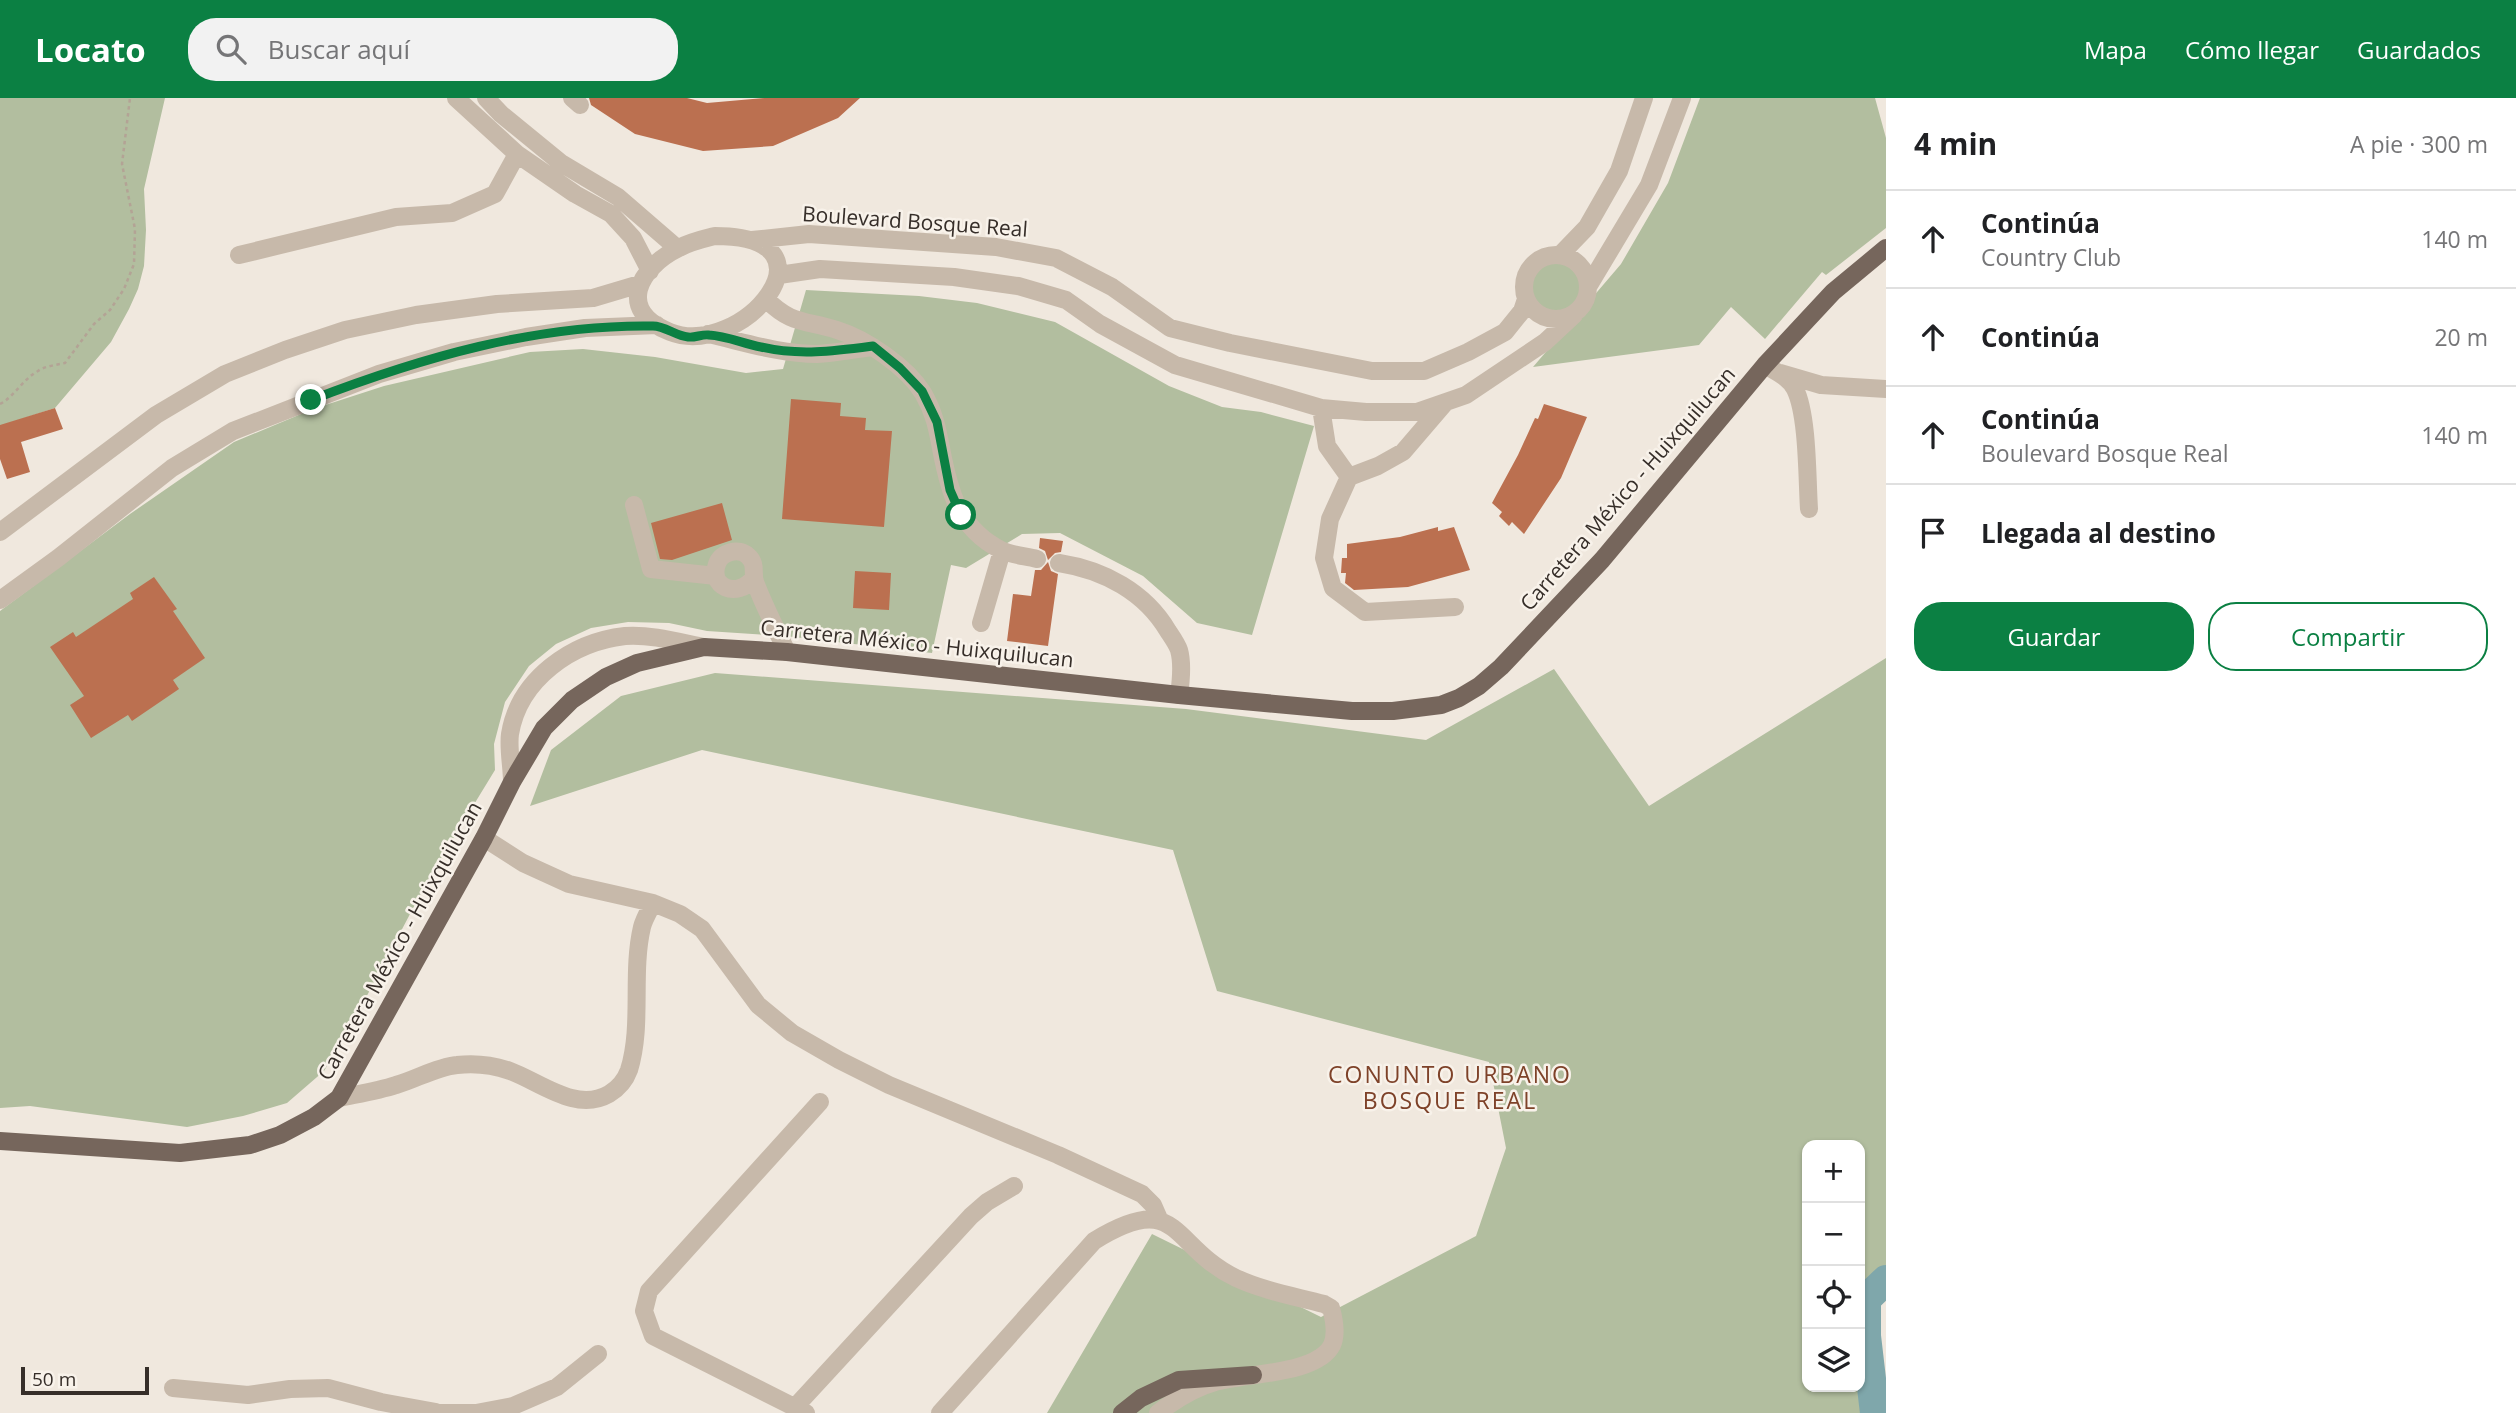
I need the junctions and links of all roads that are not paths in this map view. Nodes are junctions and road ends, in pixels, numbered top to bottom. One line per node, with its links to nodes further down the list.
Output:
1 (456, 98): 5 (street)
2 (486, 98): 7 (street)
3 (1644, 98): 9 (street)
4 (1682, 98): 13 (street)
5 (517, 154): 10 (street); 12 (street)
6 (752, 240): 7 (street); 11 (street); 15 (street, Boulevard Bosque Real)
7 (677, 248): 12 (street)
8 (1886, 248): 20 (main road, Carretera México - Huixquilucan)
9 (1561, 254): 13 (street); 15 (street)
10 (239, 255)
11 (779, 275): 14 (street); 23 (street)
12 (645, 277): 17 (street); 27 (street)
13 (1588, 287): 16 (street)
14 (766, 299): 18 (street); 19 (street)
15 (1527, 299): 16 (street)
16 (1574, 315): 22 (street)
17 (657, 326): 18 (street); 33 (street)
18 (708, 334): 19 (street)
19 (873, 346): 28 (street)
20 (1771, 369): 21 (street); 26 (street); 38 (main road, Carretera México - Huixquilucan)
21 (1886, 389)
22 (1444, 403): 23 (street); 24 (street)
23 (1321, 408): 24 (street)
24 (1349, 477): 34 (street)
25 (634, 505): 31 (street)
26 (1809, 509)
27 (0, 532)
28 (1002, 551): 29 (street); 35 (street)
29 (1037, 559)
30 (1059, 563): 38 (street)
31 (716, 576): 32 (street); 32 (street)
32 (754, 578): 37 (street)
33 (0, 600)
34 (1455, 607)
35 (981, 623)
36 (704, 647): 37 (main road, Carretera México - Huixquilucan); 39 (main road, Carretera México - Huixquilucan); 39 (street)
37 (787, 652): 38 (main road, Carretera México - Huixquilucan)
38 (1179, 695)
39 (512, 782): 40 (main road, Carretera México - Huixquilucan)
40 (484, 838): 41 (street); 42 (main road, Carretera México - Huixquilucan)
41 (653, 903): 42 (street); 46 (street)
42 (339, 1098): 44 (main road, Carretera México - Huixquilucan)
43 (820, 1102): 50 (street)
44 (0, 1141)
45 (1014, 1186): 50 (street)
46 (1160, 1221): 48 (street); 52 (street)
47 (598, 1354): 51 (street)
48 (1253, 1375): 53 (main road); 54 (street)
49 (173, 1388): 51 (street)
50 (801, 1410)
51 (436, 1412)
52 (940, 1413)
53 (1122, 1413)
54 (1158, 1413)

